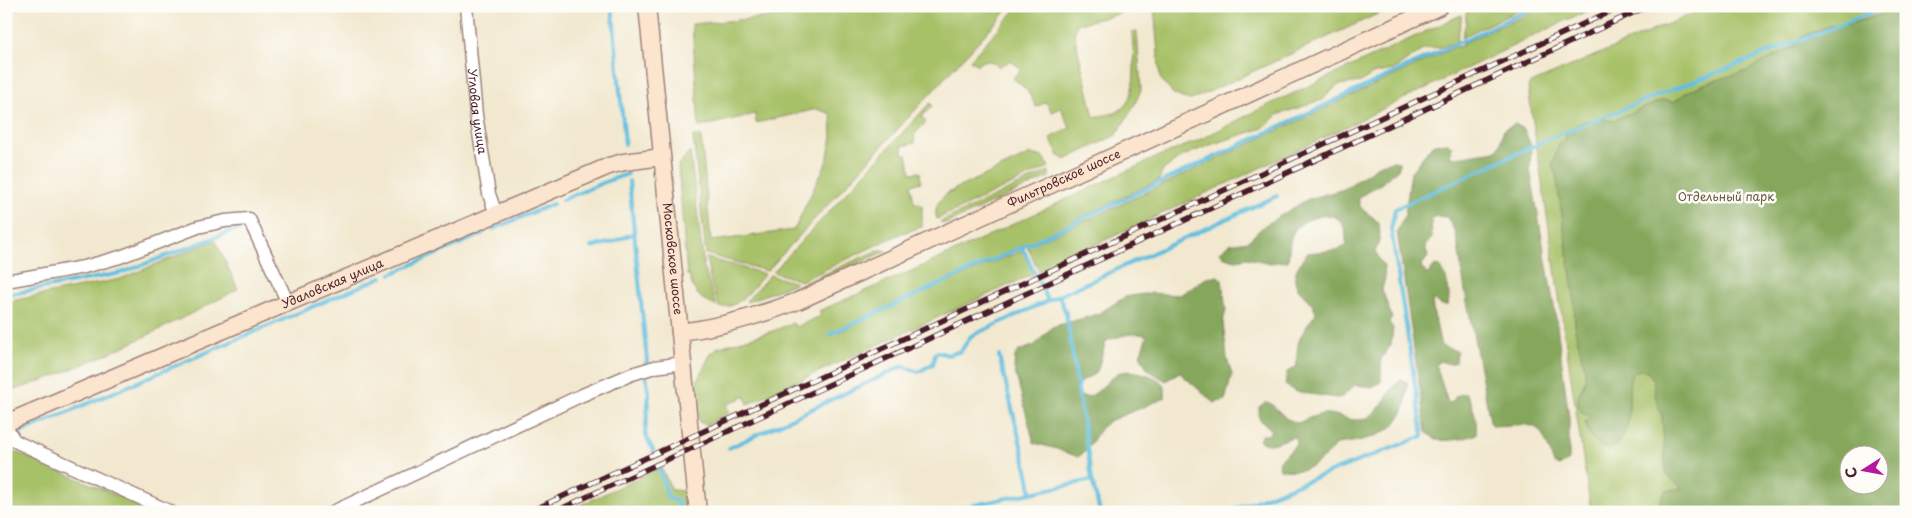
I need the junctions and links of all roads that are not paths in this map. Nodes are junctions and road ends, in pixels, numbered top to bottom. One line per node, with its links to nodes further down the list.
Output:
1 (466, 6): 5 (street, Угловая улица)
2 (647, 6): 4 (main road, Московское шоссе)
3 (1440, 6): 8 (main road, Фильтровское шоссе)
4 (662, 157): 5 (main road, Удаловская улица); 8 (main road, Московское шоссе)
5 (496, 214): 7 (main road, Удаловская улица)
6 (6, 281): 7 (street)
7 (288, 303): 10 (main road, Удаловская улица)
8 (680, 332): 9 (main road, Московское шоссе)
9 (684, 363): 12 (street); 13 (main road, Московское шоссе)
10 (6, 425): 11 (street)
11 (171, 512)
12 (333, 512)
13 (698, 512)

